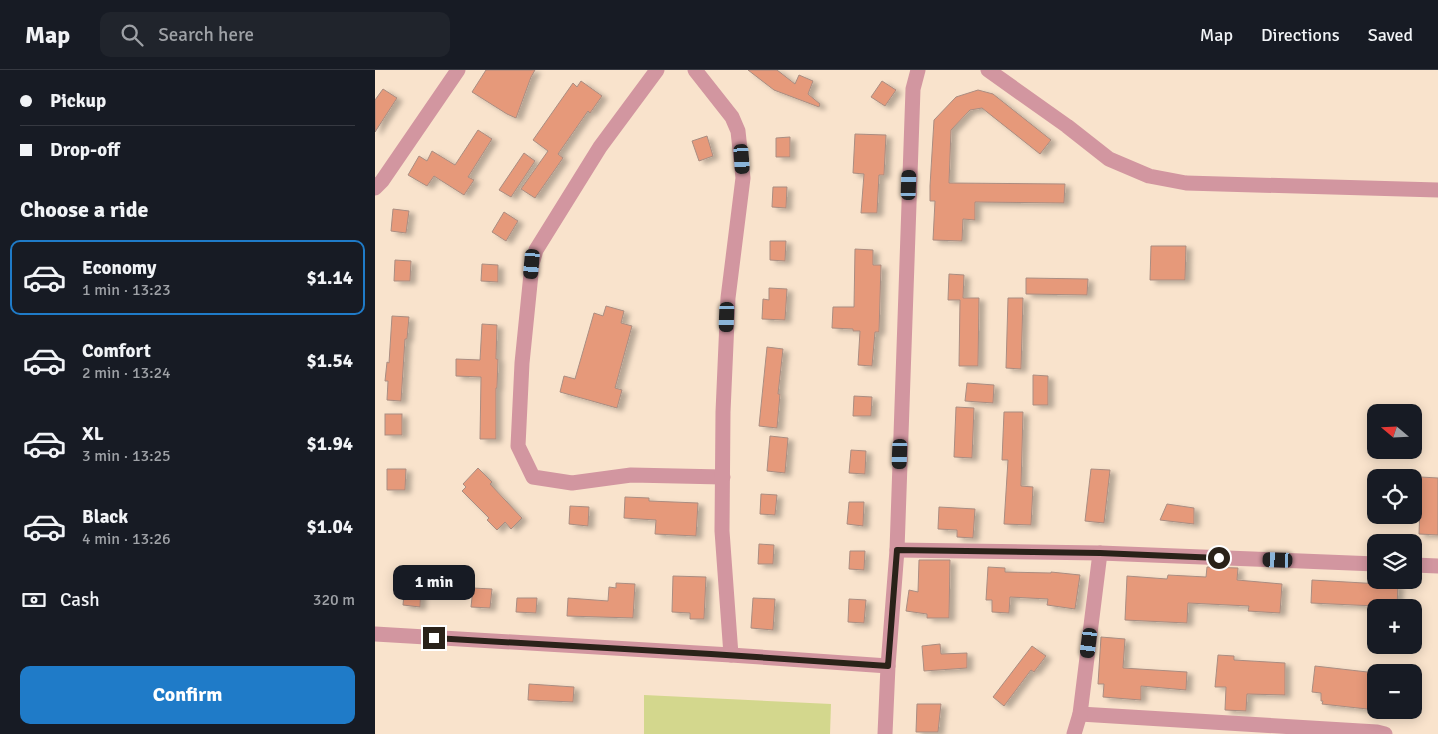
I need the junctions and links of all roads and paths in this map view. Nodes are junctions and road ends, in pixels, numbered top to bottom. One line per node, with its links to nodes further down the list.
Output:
1 (458, 70): 6 (street)
2 (657, 70): 8 (street)
3 (695, 70): 8 (street)
4 (918, 70): 9 (street)
5 (988, 70): 7 (street)
6 (377, 181)
7 (1438, 190)
8 (723, 478): 15 (street)
9 (897, 550): 10 (street); 16 (street)
10 (1100, 553): 11 (street); 17 (street)
11 (1367, 564)
12 (1422, 565): 13 (street)
13 (1438, 566)
14 (375, 634): 15 (street)
15 (731, 655): 16 (street)
16 (888, 666): 18 (street)
17 (1080, 714): 19 (street); 20 (street)
18 (885, 734)
19 (1074, 734)
20 (1385, 734)

